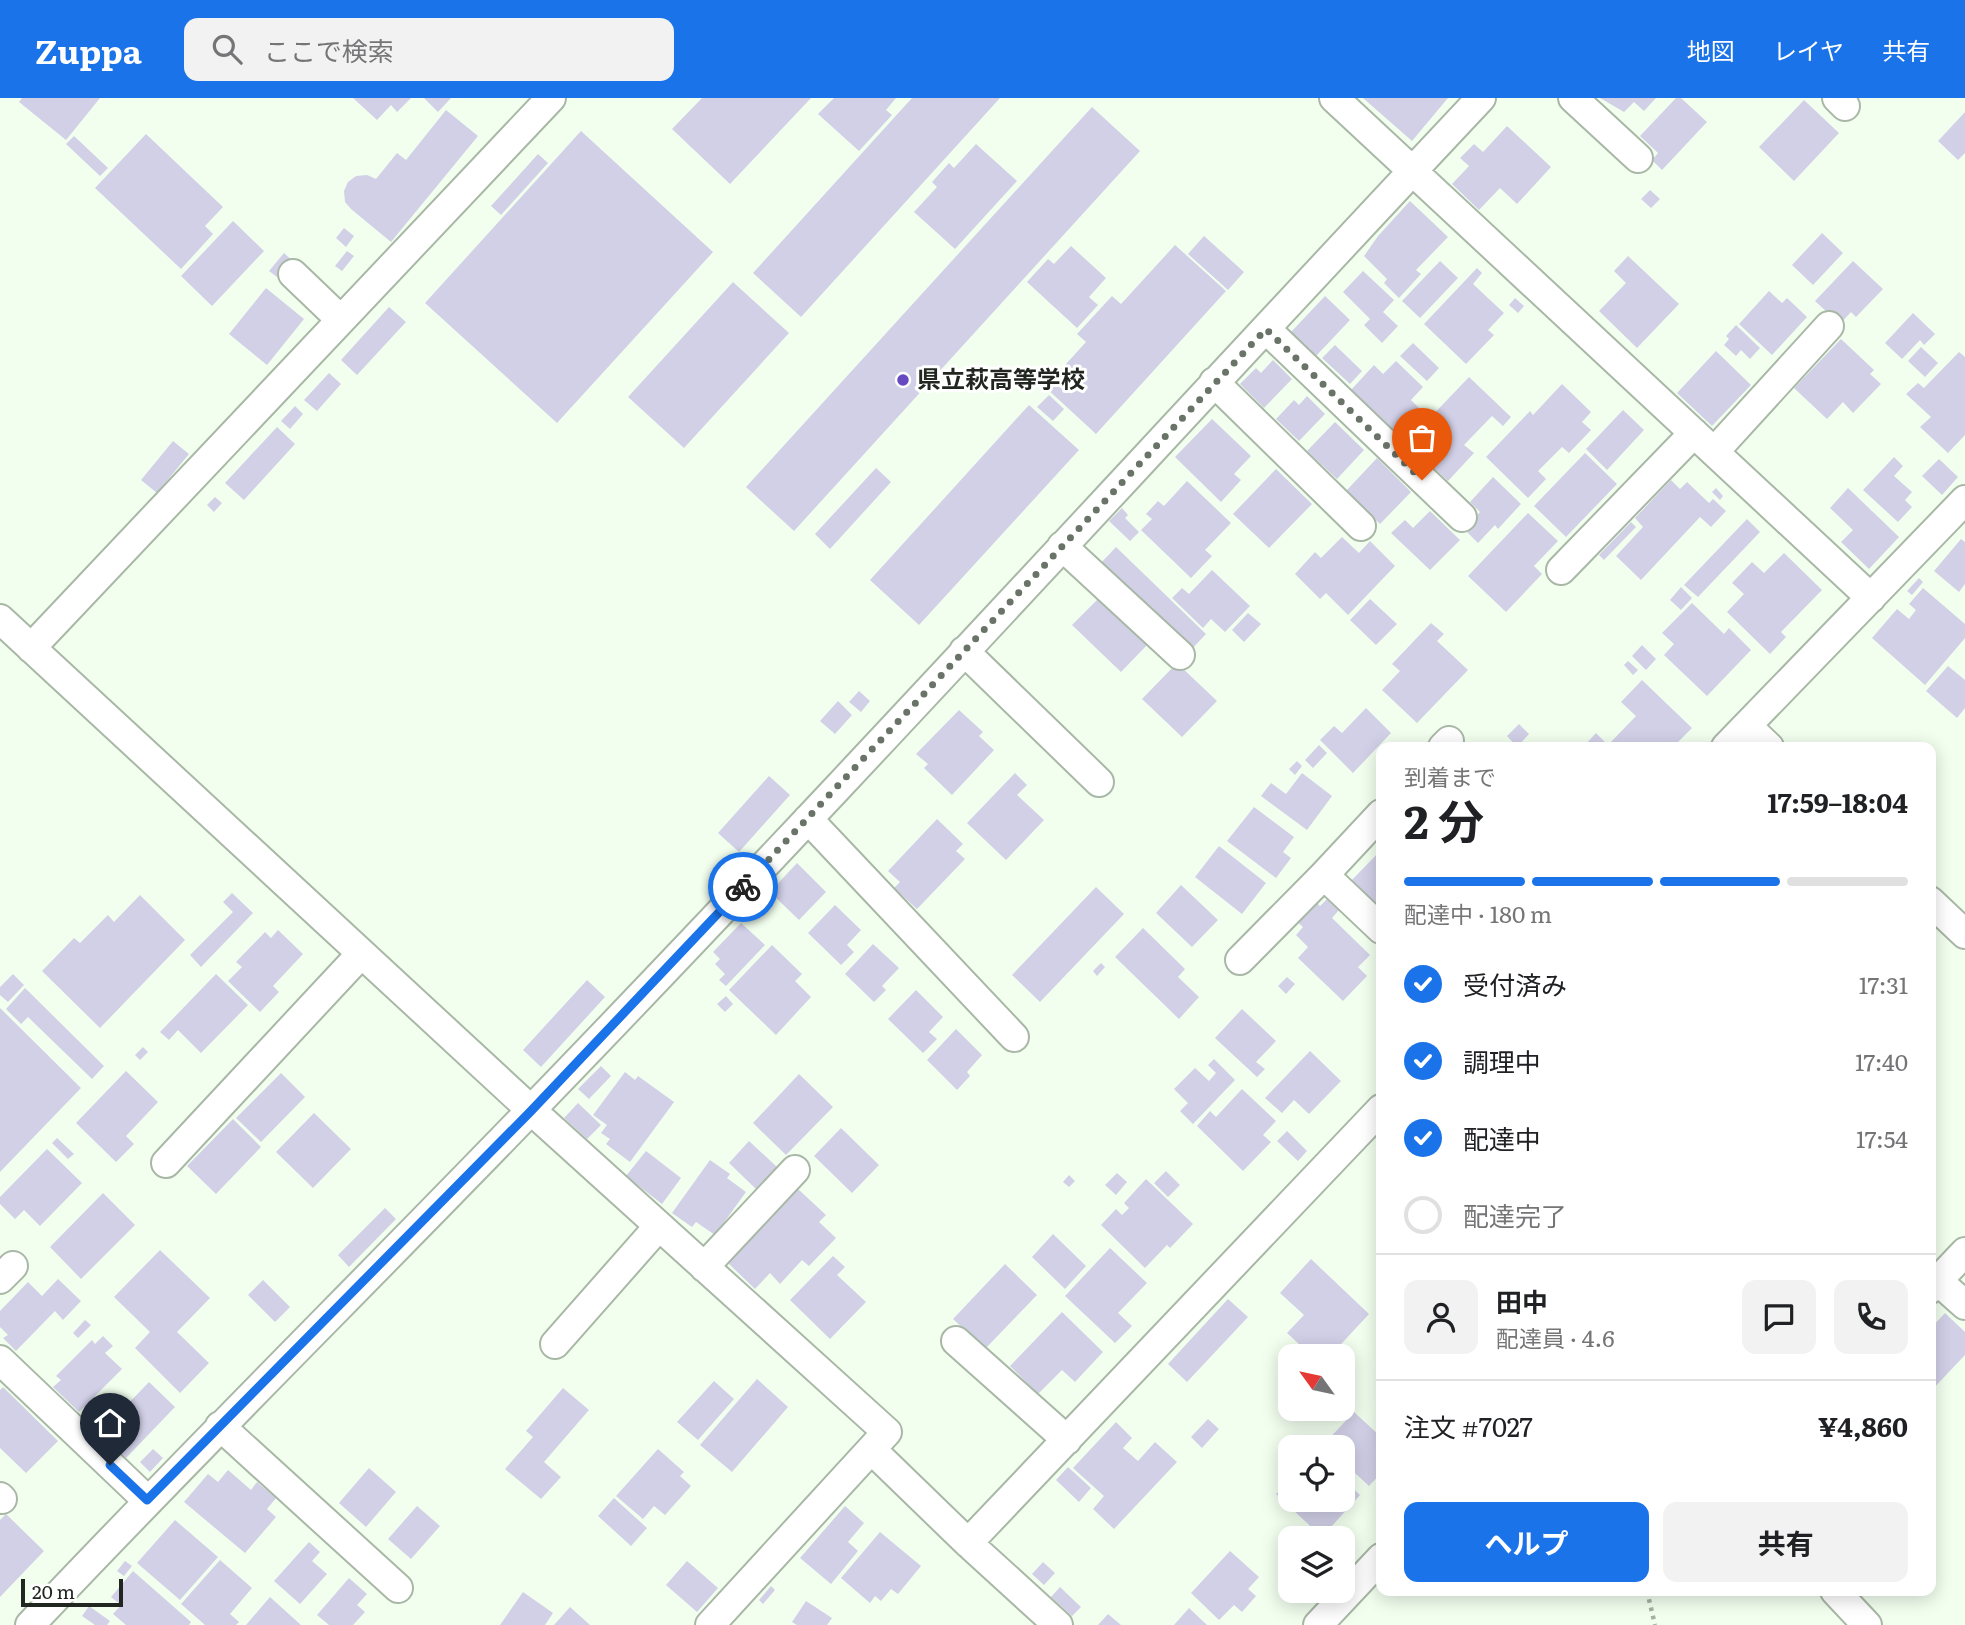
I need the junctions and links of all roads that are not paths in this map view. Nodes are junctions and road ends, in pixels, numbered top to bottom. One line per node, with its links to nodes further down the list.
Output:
1 (551, 98): 8 (street)
2 (1335, 98): 6 (street)
3 (1481, 98): 6 (street)
4 (1573, 98): 5 (street)
5 (1639, 158)
6 (1413, 170): 10 (street); 12 (street)
7 (293, 274): 8 (street)
8 (341, 320): 20 (street)
9 (1829, 326): 12 (street)
10 (1266, 329): 11 (street); 14 (street)
11 (1214, 382): 15 (street); 16 (street)
12 (1704, 442): 17 (street); 18 (street)
13 (1965, 500): 18 (street)
14 (1461, 517)
15 (1361, 526)
16 (1062, 546): 21 (street); 22 (street)
17 (1561, 570)
18 (1871, 598): 23 (street)
19 (0, 620): 20 (street)
20 (32, 648): 33 (street)
21 (964, 651): 26 (street); 27 (street)
22 (1180, 655)
23 (1747, 726): 24 (street); 25 (street)
24 (1731, 742)
25 (1764, 742)
26 (1099, 782)
27 (808, 819): 35 (street); 36 (street)
28 (1376, 819): 29 (street)
29 (1324, 875): 31 (street); 34 (street)
30 (1936, 907): 32 (street)
31 (1376, 924)
32 (1965, 934)
33 (361, 954): 36 (street); 38 (street)
34 (1240, 960)
35 (1014, 1037)
36 (531, 1111): 40 (street); 49 (street)
37 (1376, 1114): 50 (street)
38 (166, 1163)
39 (795, 1170): 42 (street)
40 (659, 1226): 42 (street); 47 (street)
41 (1965, 1252): 43 (street)
42 (704, 1266): 51 (street)
43 (1936, 1283)
44 (1936, 1286): 45 (street)
45 (1965, 1305)
46 (956, 1341): 50 (street)
47 (555, 1344)
48 (0, 1360): 52 (street)
49 (220, 1426): 52 (street); 55 (street)
50 (1067, 1440): 53 (street)
51 (872, 1450): 53 (street); 58 (street)
52 (147, 1500): 57 (street)
53 (968, 1543): 59 (street)
54 (1376, 1563): 60 (street)
55 (398, 1588)
56 (1840, 1596): 61 (street)
57 (30, 1625)
58 (710, 1625)
59 (1058, 1625)
60 (1318, 1625)
61 (1867, 1625)

